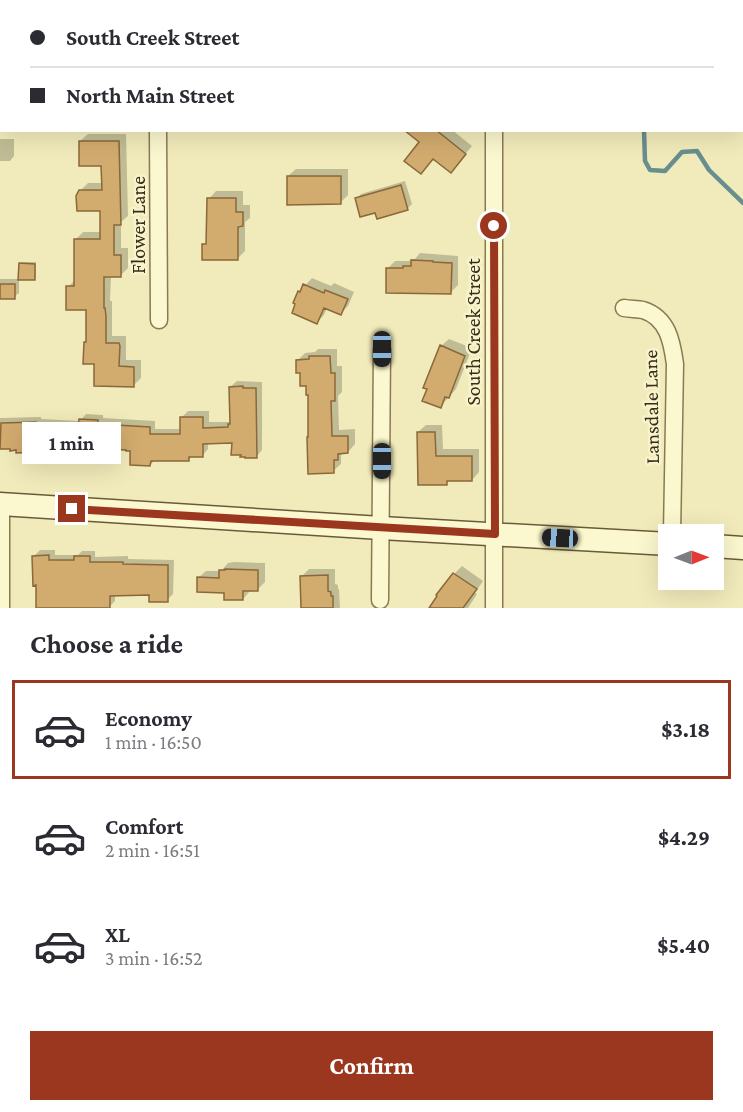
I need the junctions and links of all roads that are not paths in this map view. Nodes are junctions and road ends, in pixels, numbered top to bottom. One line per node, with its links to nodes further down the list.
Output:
1 (158, 132): 4 (street, Flower Lane)
2 (494, 132): 9 (street, South Creek Street)
3 (624, 308): 7 (street, Lansdale Lane)
4 (159, 320)
5 (382, 349): 8 (street)
6 (0, 504): 8 (main road); 14 (street)
7 (672, 524)
8 (381, 528): 9 (main road); 13 (street)
9 (495, 534): 10 (main road); 15 (street, South Creek Street)
10 (658, 543)
11 (724, 547): 12 (main road)
12 (743, 548)
13 (380, 600)
14 (1, 608)
15 (494, 608)

